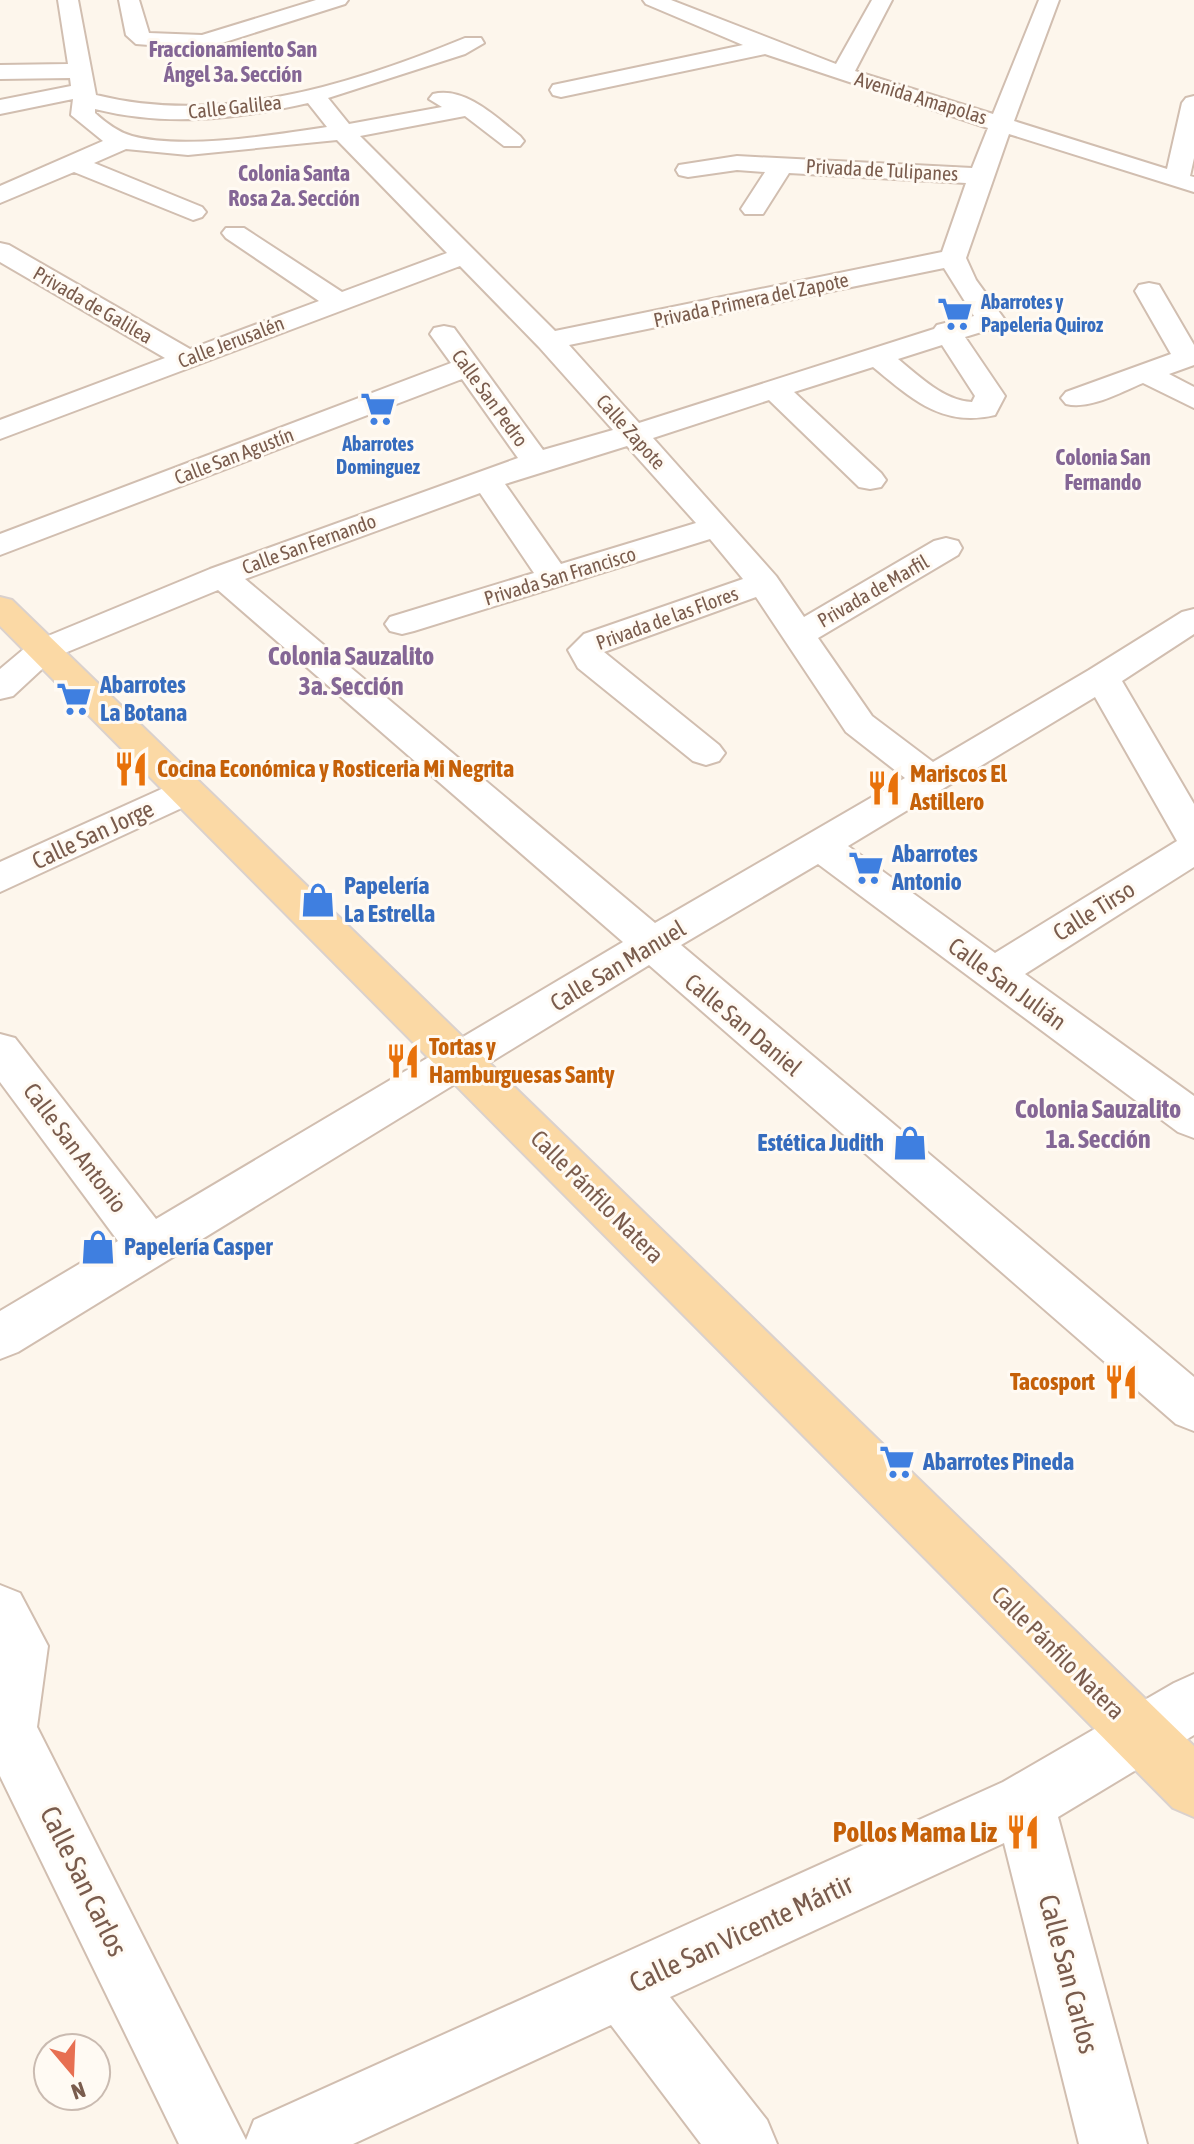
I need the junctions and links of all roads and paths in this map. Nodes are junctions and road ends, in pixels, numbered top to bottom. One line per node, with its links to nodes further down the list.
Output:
1 (68, 0): 13 (street)
2 (129, 0): 7 (street)
3 (338, 0): 7 (street)
4 (653, 0): 9 (street, Avenida Amapolas)
5 (882, 0): 11 (street)
6 (1049, 0): 19 (street)
7 (308, 4)
8 (473, 43): 12 (street, Calle Galilea)
9 (766, 47): 11 (street, Avenida Amapolas); 14 (street)
10 (0, 72): 13 (street)
11 (842, 74): 19 (street, Avenida Amapolas)
12 (348, 86): 15 (street, Calle Galilea); 18 (street)
13 (82, 87): 17 (street); 20 (street, Calle Galilea); 22 (street, Calle Galilea)
14 (561, 90)
15 (313, 95): 20 (street, Calle Galilea); 21 (street, Calle Zapote)
16 (1194, 103): 28 (street)
17 (0, 107)
18 (470, 108): 21 (street, Calle Galilea); 23 (street)
19 (1002, 123): 27 (street); 28 (street, Avenida Amapolas)
20 (207, 131): 21 (street, Calle Galilea); 22 (street, Calle Galilea)
21 (344, 133): 34 (street, Calle Zapote)
22 (124, 141): 24 (street)
23 (512, 141)
24 (73, 163): 29 (street); 31 (street)
25 (782, 164): 26 (street, Privada de Tulipanes); 27 (street, Privada de Tulipanes); 30 (street, Privada de Tulipanes)
26 (688, 170)
27 (981, 176): 35 (street)
28 (1186, 182)
29 (2, 193)
30 (754, 209)
31 (193, 212)
32 (235, 233): 37 (street)
33 (0, 251): 43 (street, Privada de Galilea)
34 (463, 256): 37 (street, Calle Jerusalén); 40 (street, Calle Zapote)
35 (953, 258): 38 (street, Calle San Fernando); 40 (street, Privada Primera del Zapote)
36 (1149, 291): 42 (street)
37 (339, 302): 43 (street, Calle Jerusalén)
38 (947, 331): 41 (street, Calle San Fernando); 41 (street)
39 (444, 334): 44 (street, Calle San Pedro)
40 (549, 341): 50 (street, Calle Zapote)
41 (875, 355): 46 (street, Calle San Fernando)
42 (1190, 356): 45 (street)
43 (187, 359): 49 (street, Calle Jerusalén)
44 (467, 367): 51 (street, Calle San Pedro); 55 (street, Calle San Agustín)
45 (1144, 372): 47 (street); 48 (street)
46 (774, 389): 50 (street, Calle San Fernando); 53 (street)
47 (1076, 398)
48 (1194, 399)
49 (0, 430)
50 (634, 434): 51 (street, Calle San Fernando); 54 (street, Calle Zapote)
51 (536, 462): 52 (street, Calle San Fernando)
52 (486, 479): 57 (street, Calle San Fernando); 58 (street)
53 (870, 480)
54 (717, 527): 58 (street, Privada San Francisco); 59 (street, Calle Zapote)
55 (0, 545)
56 (946, 548): 63 (street, Privada de Marfil)
57 (222, 576): 64 (street, Calle San Fernando); 74 (street, Calle San Daniel)
58 (555, 579): 62 (street, Privada San Francisco)
59 (764, 583): 63 (street, Calle Zapote); 67 (street, Privada de las Flores)
60 (0, 607): 64 (main road, Calle Pánfilo Natera)
61 (1194, 619): 65 (street, Calle San Manuel)
62 (402, 624)
63 (800, 634): 68 (street, Calle Zapote)
64 (43, 650): 66 (street, Calle San Fernando); 69 (main road, Calle Pánfilo Natera)
65 (1102, 678): 68 (street, Calle San Manuel); 70 (street)
66 (0, 688)
67 (706, 753)
68 (932, 780): 71 (street, Calle San Manuel)
69 (186, 791): 73 (street, Calle San Jorge); 77 (main road, Calle Pánfilo Natera)
70 (1194, 837)
71 (821, 846): 74 (street, Calle San Manuel); 75 (street, Calle San Julián)
72 (1194, 849): 75 (street, Calle Tirso)
73 (0, 878)
74 (650, 945): 77 (street, Calle San Manuel); 81 (street, Calle San Daniel)
75 (993, 974): 78 (street, Calle San Julián)
76 (0, 1050): 79 (street, Calle San Antonio)
77 (460, 1062): 79 (street, Calle San Manuel); 84 (main road, Calle Pánfilo Natera)
78 (1194, 1120)
79 (150, 1247): 80 (street, Calle San Manuel)
80 (0, 1337)
81 (1194, 1408)
82 (0, 1612): 88 (street, Calle San Carlos)
83 (1194, 1703): 84 (street, Calle San Vicente Mártir)
84 (1140, 1733): 85 (main road, Calle Pánfilo Natera); 86 (street, Calle San Vicente Mártir)
85 (1194, 1787)
86 (1024, 1803): 87 (street, Calle San Vicente Mártir); 91 (street, Calle San Carlos)
87 (622, 1987): 89 (street, Calle San Vicente Mártir); 90 (street)
88 (214, 2144)
89 (278, 2144)
90 (743, 2144)
91 (1113, 2144)

